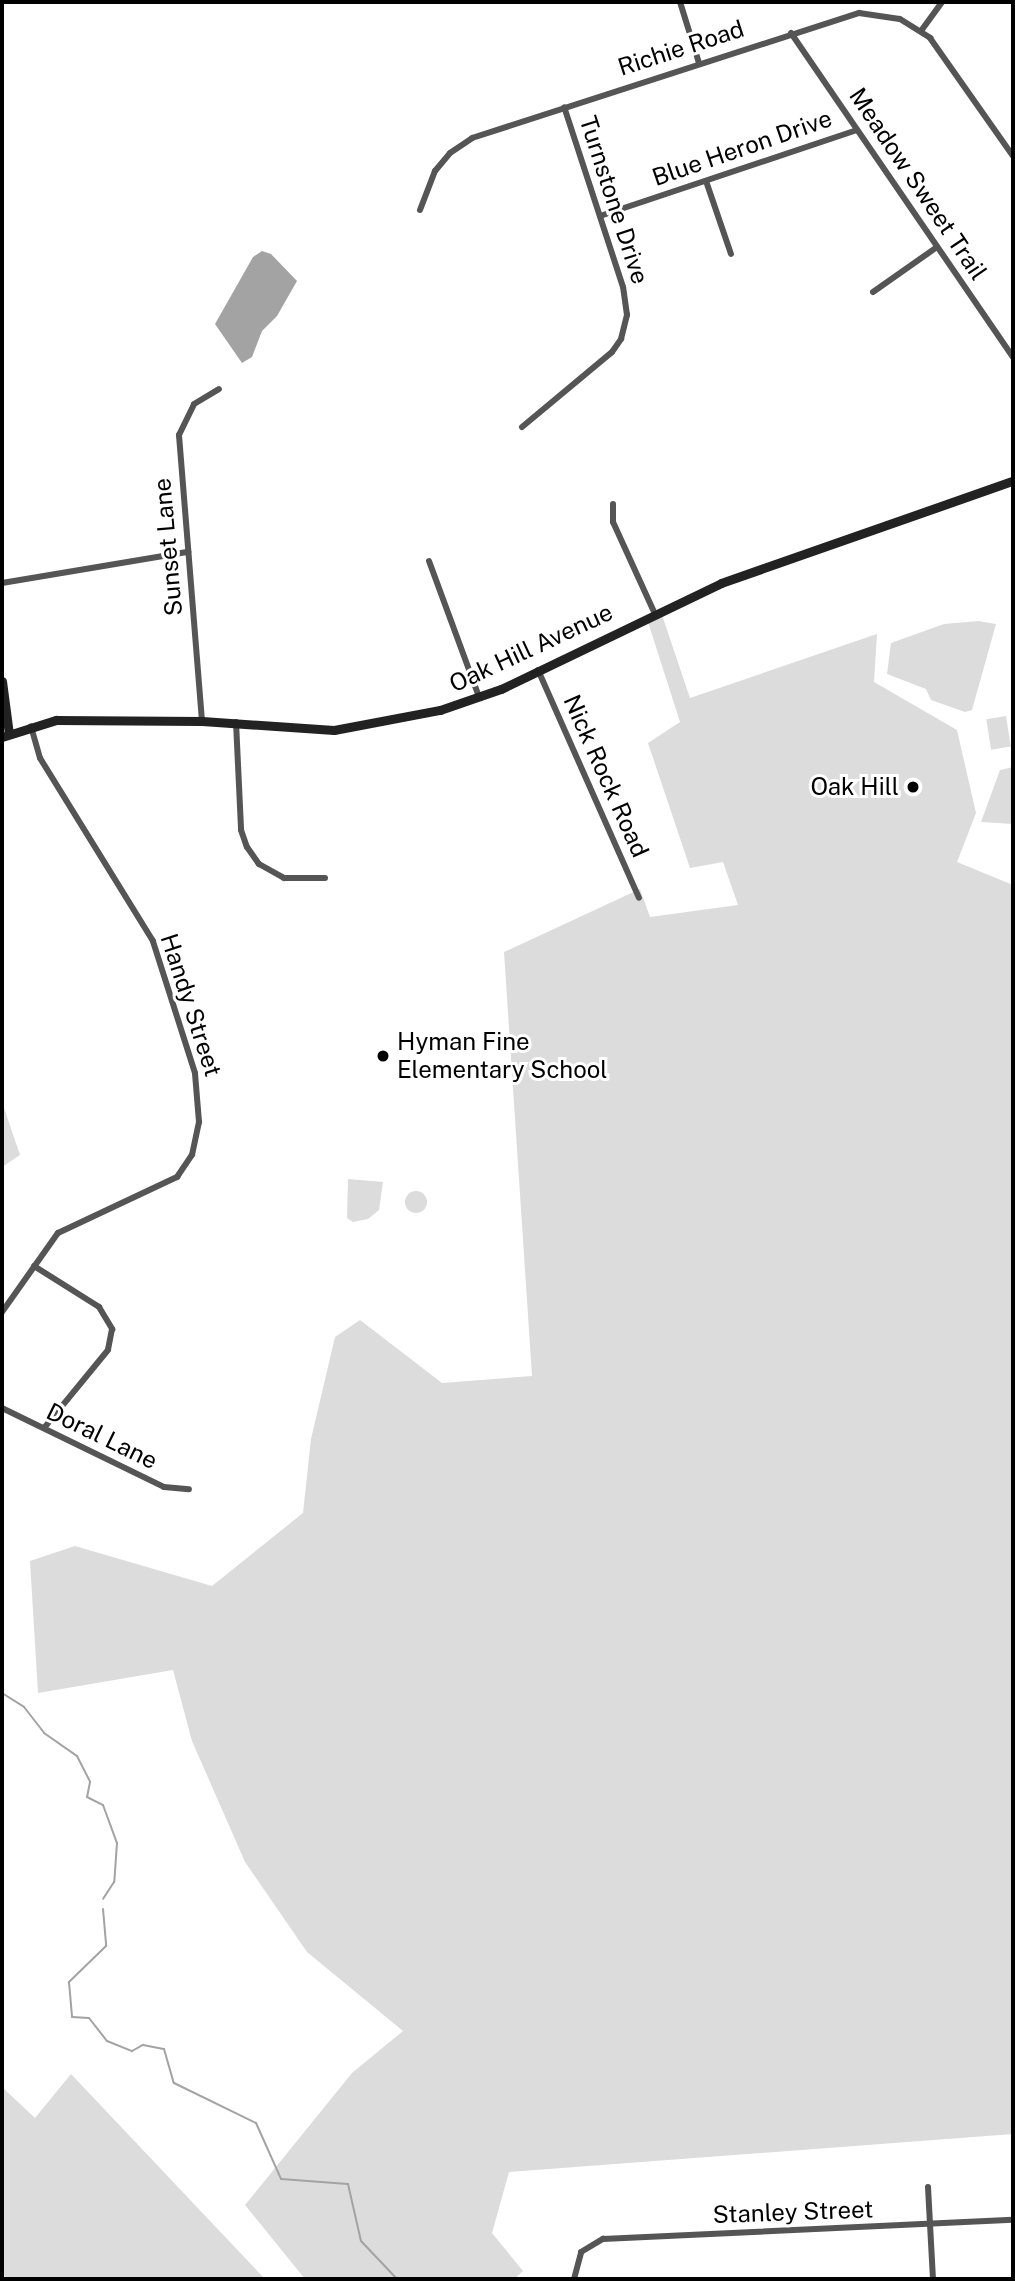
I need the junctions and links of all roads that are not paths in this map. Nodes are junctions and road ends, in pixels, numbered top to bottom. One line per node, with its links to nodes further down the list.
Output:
1 (680, 2): 5 (street)
2 (942, 2): 3 (street)
3 (921, 31): 4 (street, Richie Road); 8 (street, Richie Road)
4 (791, 33): 5 (street, Richie Road); 7 (street, Meadow Sweet Trail)
5 (699, 63): 6 (street, Richie Road)
6 (564, 107): 10 (street, Richie Road); 11 (street, Turnstone Drive)
7 (857, 130): 9 (street, Blue Heron Drive); 12 (street, Meadow Sweet Trail)
8 (1013, 156)
9 (706, 181): 11 (street, Blue Heron Drive); 13 (street)
10 (420, 210)
11 (600, 216): 17 (street, Turnstone Drive)
12 (937, 247): 14 (street); 15 (street, Meadow Sweet Trail)
13 (731, 254)
14 (873, 292)
15 (1013, 357)
16 (219, 389): 20 (street, Sunset Lane)
17 (522, 427)
18 (1013, 481): 23 (main road, Oak Hill Avenue)
19 (612, 505): 23 (street)
20 (188, 552): 22 (street); 27 (street, Sunset Lane)
21 (429, 561): 26 (street)
22 (2, 583)
23 (654, 612): 24 (main road, Oak Hill Avenue)
24 (538, 670): 26 (main road, Oak Hill Avenue); 32 (street, Nick Rock Road)
25 (2, 681): 30 (main road)
26 (479, 697): 28 (main road, Oak Hill Avenue)
27 (202, 721): 28 (main road, Oak Hill Avenue); 29 (main road, Oak Hill Avenue)
28 (236, 723): 31 (street)
29 (31, 726): 30 (main road, Oak Hill Avenue); 33 (street, Handy Street)
30 (6, 736)
31 (325, 878)
32 (639, 898)
33 (34, 1266): 34 (street, Handy Street); 36 (street)
34 (2, 1312)
35 (2, 1408): 36 (street, Doral Lane)
36 (44, 1428): 37 (street, Doral Lane)
37 (188, 1489)
38 (928, 2187): 40 (street)
39 (1013, 2220): 40 (street, Stanley Street)
40 (928, 2225): 41 (street, Stanley Street); 42 (street)
41 (574, 2279)
42 (933, 2279)

